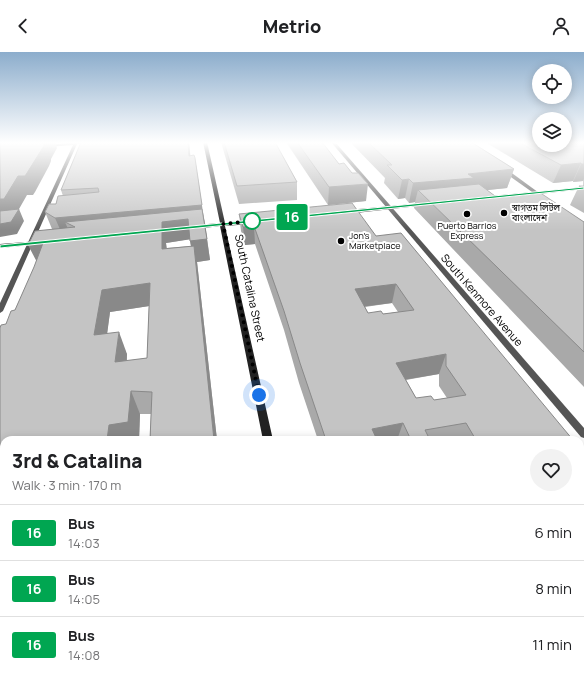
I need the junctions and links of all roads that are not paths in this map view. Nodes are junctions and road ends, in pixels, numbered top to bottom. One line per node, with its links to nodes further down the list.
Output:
1 (62, 171): 16 (street)
2 (211, 171): 13 (street, South Catalina Street)
3 (358, 171): 10 (street, South Kenmore Avenue)
4 (506, 171): 6 (street)
5 (584, 188): 6 (street)
6 (538, 193): 7 (street); 8 (street)
7 (527, 194)
8 (550, 203)
9 (430, 204): 10 (street)
10 (389, 208): 11 (street); 19 (street, South Kenmore Avenue)
11 (345, 212)
12 (257, 221): 13 (street)
13 (223, 224): 14 (street); 20 (street, South Catalina Street)
14 (187, 228)
15 (45, 242): 16 (street)
16 (30, 244): 17 (street); 18 (street)
17 (0, 246)
18 (0, 310)
19 (584, 434)
20 (267, 436)

